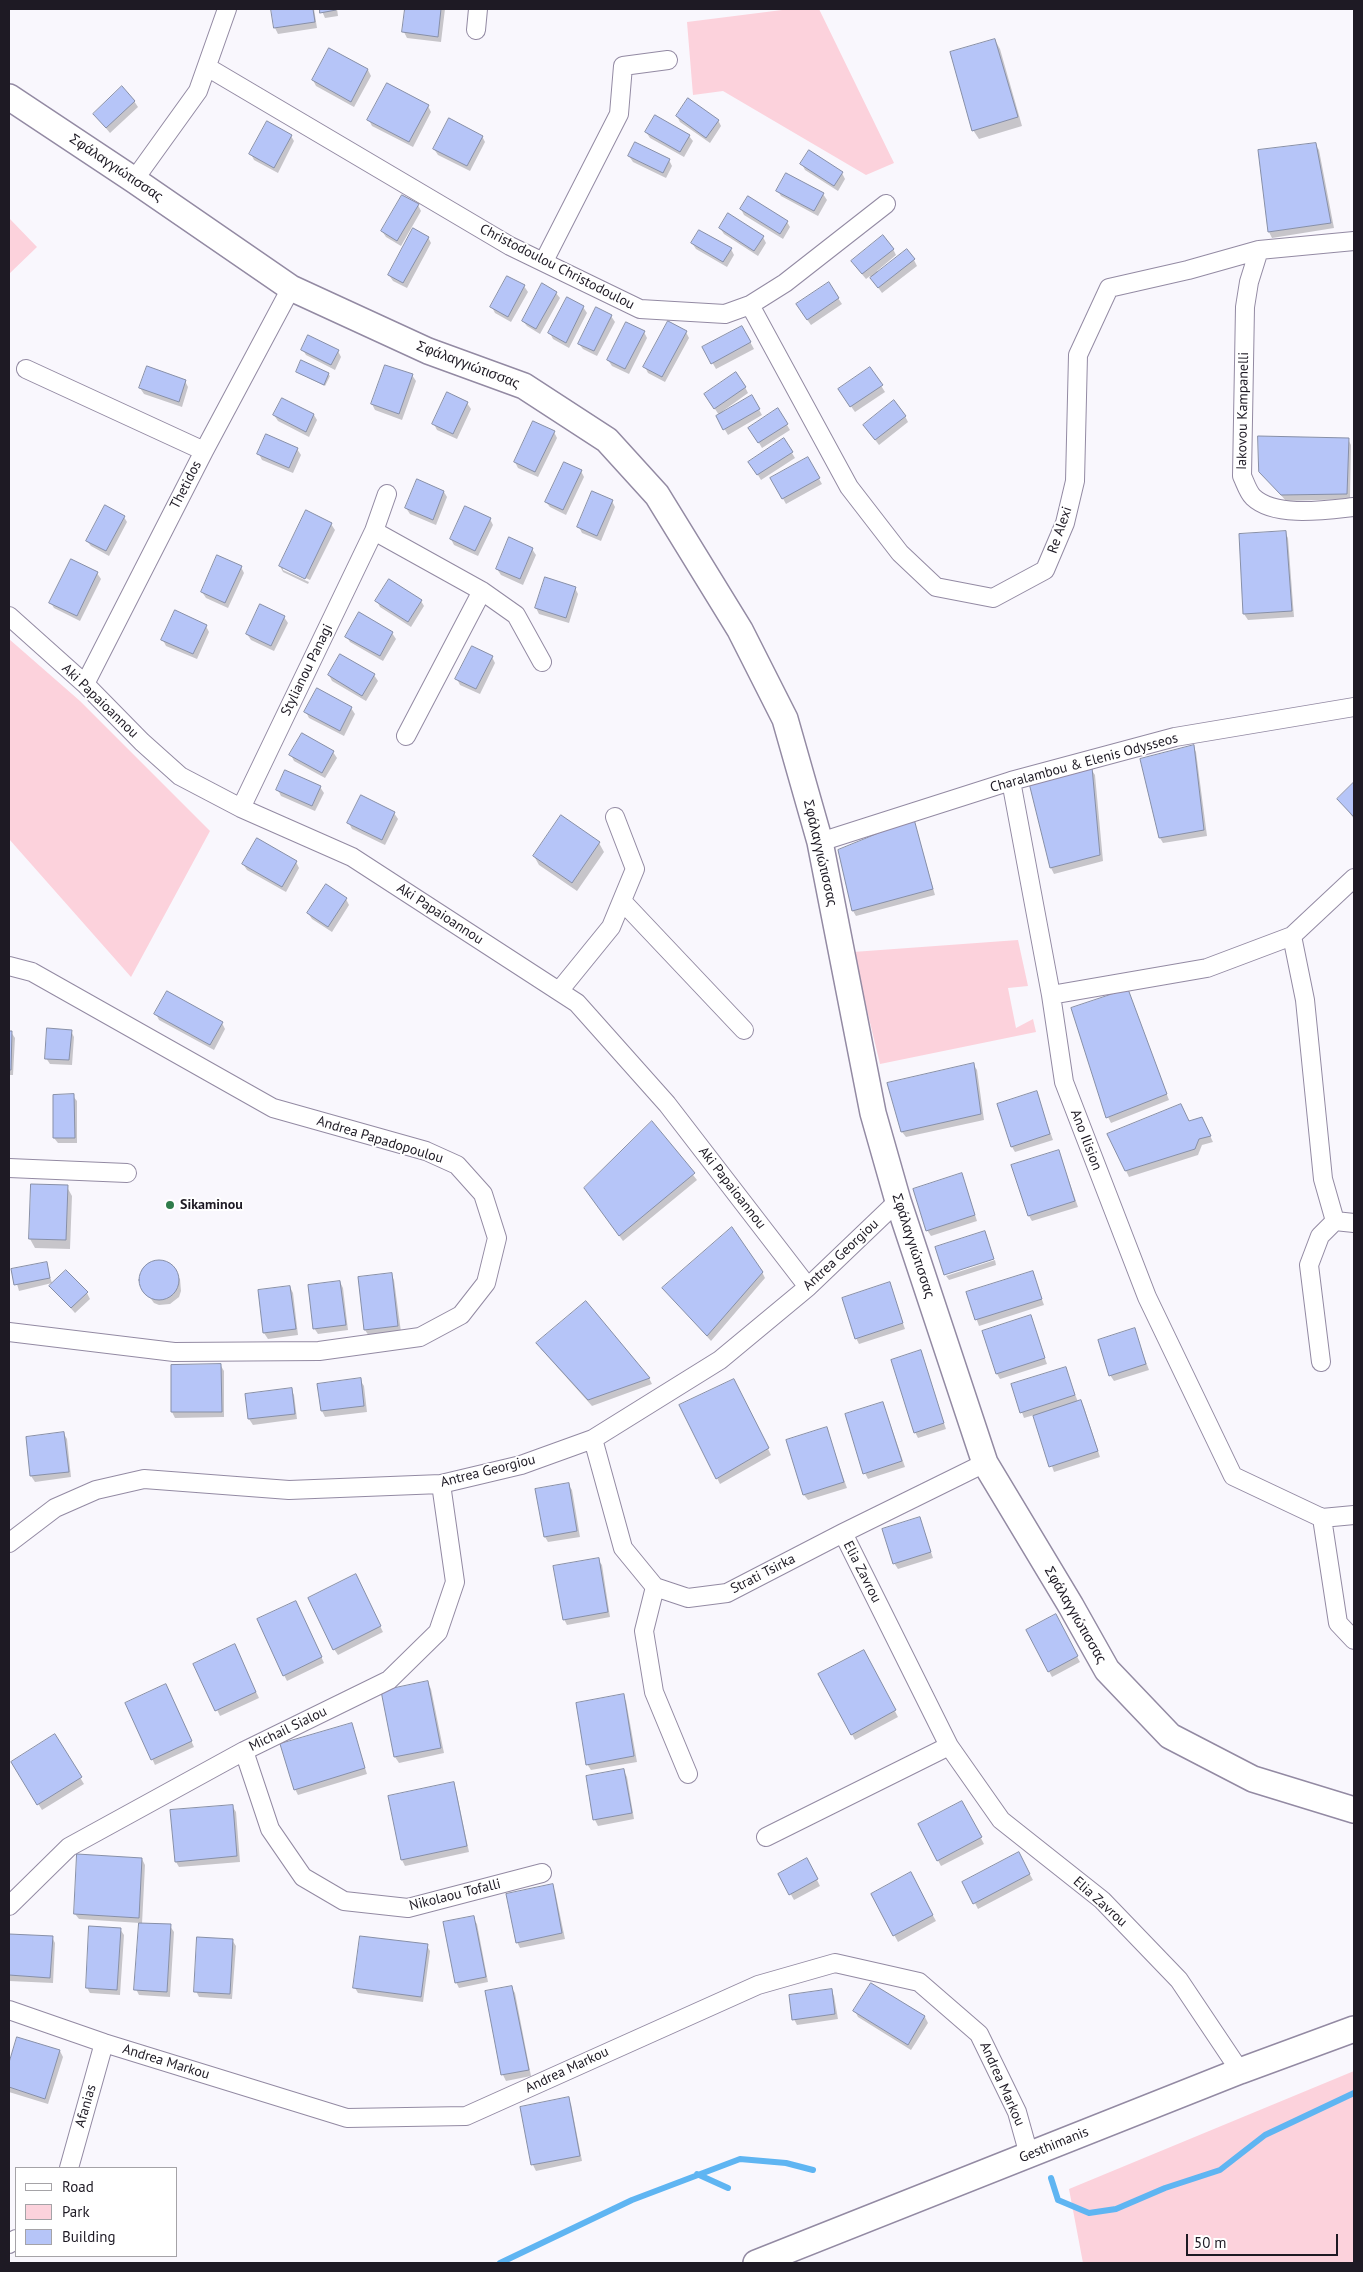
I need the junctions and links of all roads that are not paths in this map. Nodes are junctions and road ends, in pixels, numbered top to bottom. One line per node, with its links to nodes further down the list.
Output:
1 (227, 9): 5 (street)
2 (478, 9): 3 (street)
3 (476, 30)
4 (668, 60): 11 (street)
5 (207, 67): 7 (street); 11 (street, Christodoulou Christodoulou)
6 (9, 97): 7 (street, Σφάλαγγιώτισσας)
7 (134, 180): 12 (street, Σφάλαγγιώτισσας)
8 (886, 204): 13 (street, Christodoulou Christodoulou)
9 (1354, 241): 10 (street, Re Alexi)
10 (1259, 250): 13 (street, Re Alexi); 17 (street, Iakovou Kampanelli)
11 (544, 262): 13 (street, Christodoulou Christodoulou)
12 (291, 288): 15 (street, Thetidos); 28 (street, Σφάλαγγιώτισσας)
13 (750, 305)
14 (26, 369): 15 (street)
15 (204, 451): 22 (street, Thetidos)
16 (387, 494): 18 (street, Stylianou Panagi)
17 (1354, 507)
18 (374, 532): 19 (street); 26 (street, Stylianou Panagi)
19 (482, 591): 21 (street); 24 (street)
20 (9, 616): 22 (street, Aki Papaioannou)
21 (542, 662)
22 (84, 684): 26 (street, Aki Papaioannou)
23 (1354, 707): 25 (street, Charalambou & Elenis Odysseos)
24 (406, 736)
25 (1011, 781): 28 (street, Charalambou & Elenis Odysseos); 34 (street, Ano Ilision)
26 (241, 808): 33 (street, Aki Papaioannou)
27 (615, 817): 30 (street)
28 (820, 842): 38 (street, Σφάλαγγιώτισσας)
29 (1354, 878): 31 (street)
30 (622, 901): 33 (street); 35 (street)
31 (1292, 936): 34 (street); 39 (street)
32 (9, 966): 42 (street, Andrea Papadopoulou)
33 (559, 991): 41 (street, Aki Papaioannou)
34 (1052, 995): 48 (street, Ano Ilision)
35 (744, 1030)
36 (9, 1168): 37 (street)
37 (127, 1173)
38 (898, 1201): 41 (street, Antrea Georgiou); 45 (street, Σφάλαγγιώτισσας)
39 (1335, 1221): 40 (street); 43 (street)
40 (1354, 1223)
41 (808, 1287): 44 (street, Antrea Georgiou)
42 (9, 1332)
43 (1321, 1362)
44 (593, 1438): 46 (street, Antrea Georgiou); 51 (street)
45 (985, 1462): 49 (street, Strati Tsirka); 56 (street, Σφάλαγγιώτισσας)
46 (441, 1484): 50 (street, Antrea Georgiou); 54 (street, Michail Sialou)
47 (1354, 1516): 48 (street)
48 (1322, 1518): 52 (street)
49 (843, 1532): 51 (street, Strati Tsirka); 53 (street, Elia Zavrou)
50 (9, 1543)
51 (655, 1587): 55 (street)
52 (1354, 1640)
53 (949, 1746): 57 (street); 63 (street, Elia Zavrou)
54 (244, 1751): 58 (street, Nikolaou Tofalli); 59 (street, Michail Sialou)
55 (688, 1774)
56 (1354, 1810)
57 (766, 1837)
58 (542, 1873)
59 (9, 1906)
60 (9, 2010): 62 (street, Andrea Markou)
61 (1354, 2029): 63 (street, Gesthimanis)
62 (104, 2043): 64 (street, Andrea Markou); 65 (street, Afanias)
63 (1240, 2071): 64 (street, Gesthimanis)
64 (1029, 2154): 66 (street, Gesthimanis)
65 (69, 2167)
66 (756, 2263)

